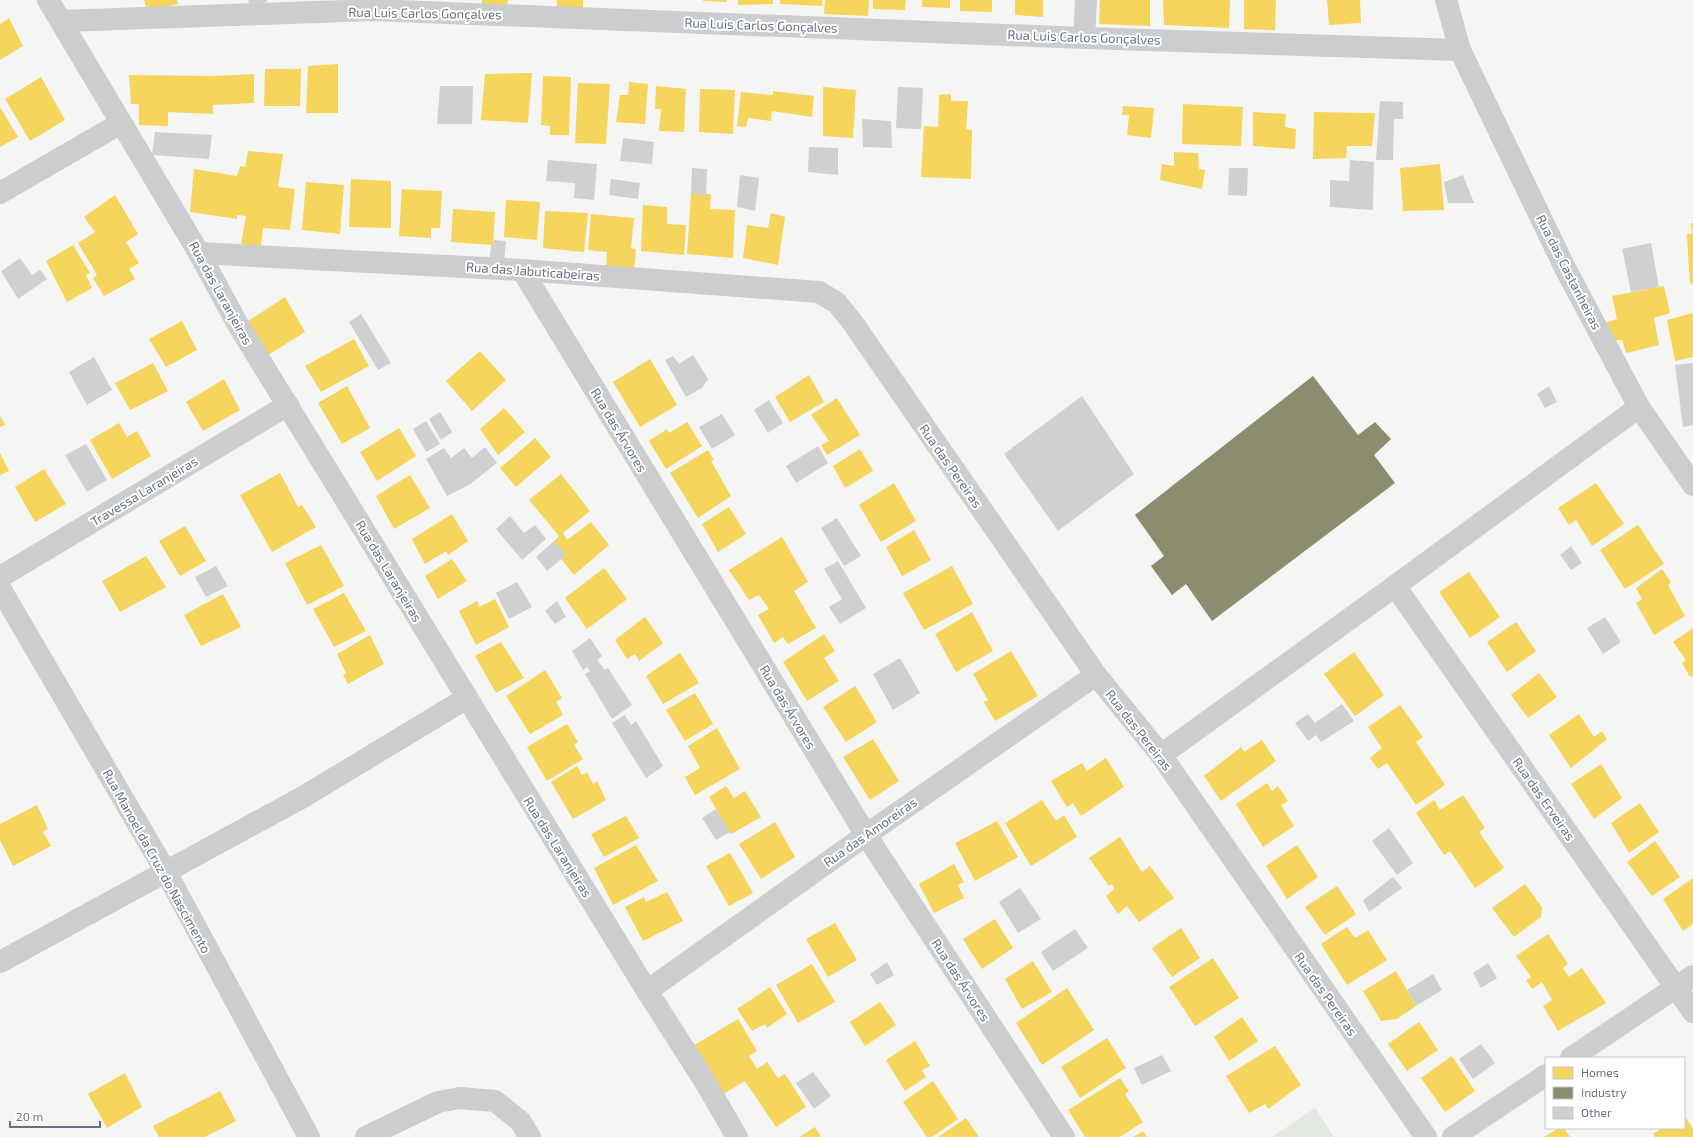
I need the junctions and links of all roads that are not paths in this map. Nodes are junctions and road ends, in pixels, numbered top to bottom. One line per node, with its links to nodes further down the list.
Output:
1 (48, 0): 5 (street, Rua das Laranjeiras)
2 (1086, 0): 6 (street)
3 (1446, 0): 7 (street, Rua das Castanheiras)
4 (372, 5): 5 (street, Rua Luis Carlos Gonçalves); 6 (street, Rua Luis Carlos Gonçalves)
5 (61, 21): 8 (street, Rua das Laranjeiras)
6 (1084, 38): 7 (street, Rua Luis Carlos Gonçalves)
7 (1460, 50): 14 (street, Rua das Castanheiras)
8 (121, 124): 9 (street); 10 (street, Rua das Laranjeiras)
9 (0, 193)
10 (200, 253): 11 (street, Rua das Jabuticabeiras); 13 (street, Rua das Laranjeiras)
11 (522, 270): 12 (street, Rua das Jabuticabeiras); 22 (street, Rua das Árvores)
12 (853, 323): 19 (street, Rua das Pereiras)
13 (288, 405): 16 (street, Travessa Laranjeiras); 20 (street, Rua das Laranjeiras)
14 (1639, 406): 15 (street, Rua das Castanheiras); 17 (street)
15 (1693, 485)
16 (0, 577)
17 (1395, 586): 21 (street); 25 (street, Rua das Erveiras)
18 (0, 588): 23 (street, Rua Manoel da Cruz do Nascimento)
19 (1096, 675): 21 (street, Rua das Pereiras); 22 (street, Rua das Amoreiras)
20 (467, 698): 23 (street); 26 (street, Rua das Laranjeiras)
21 (1161, 756): 35 (street, Rua das Pereiras)
22 (866, 835): 26 (street, Rua das Amoreiras); 34 (street, Rua das Árvores)
23 (166, 872): 24 (street); 30 (street, Rua Manoel da Cruz do Nascimento)
24 (0, 962)
25 (1685, 981): 27 (street, Rua das Erveiras); 28 (street)
26 (647, 991): 33 (street, Rua das Laranjeiras)
27 (1693, 1012)
28 (1572, 1057)
29 (1545, 1076): 36 (street)
30 (309, 1137)
31 (366, 1137): 32 (street)
32 (530, 1137)
33 (737, 1137)
34 (1064, 1137)
35 (1426, 1137)
36 (1453, 1137)

